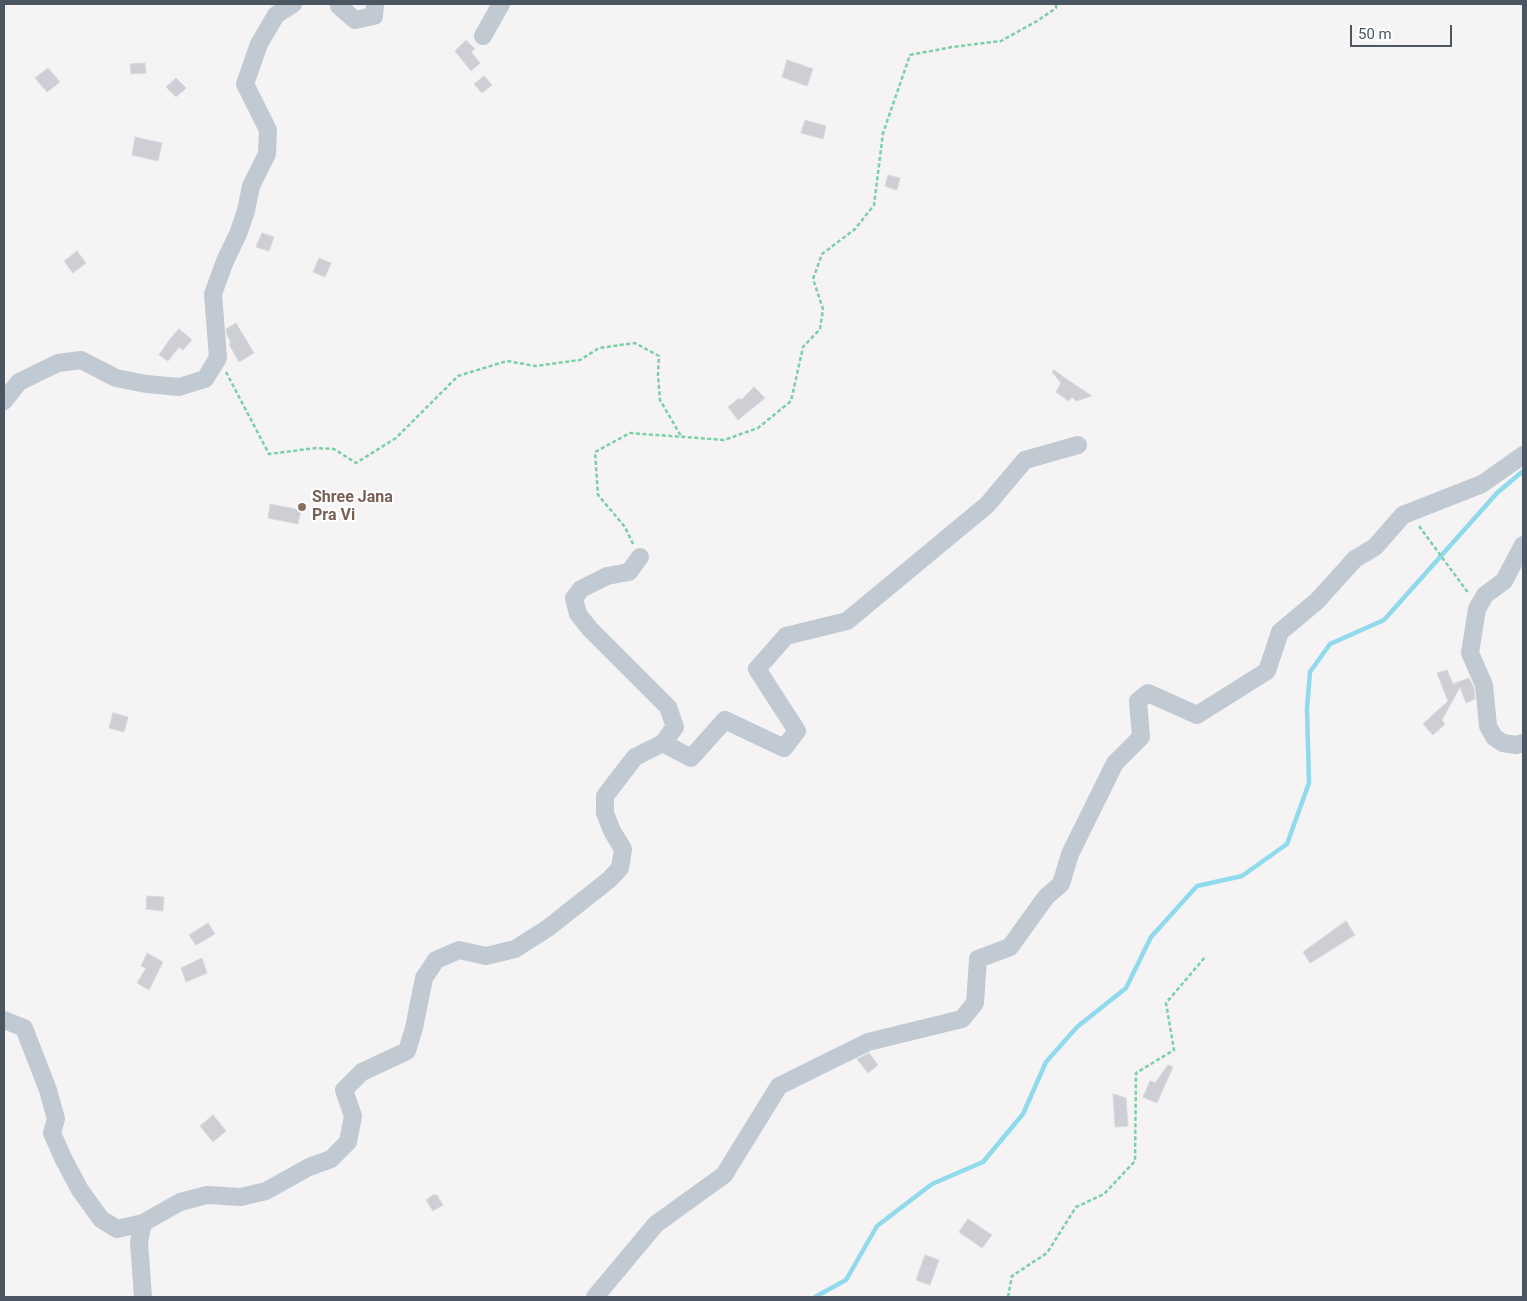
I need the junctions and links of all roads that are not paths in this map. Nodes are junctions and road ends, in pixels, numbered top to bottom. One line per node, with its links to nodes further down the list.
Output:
1 (294, 4): 6 (street)
2 (335, 4): 3 (street)
3 (375, 4)
4 (501, 4): 5 (street)
5 (482, 36)
6 (4, 401)
7 (1078, 444): 11 (street)
8 (1523, 455): 16 (street)
9 (1523, 546): 12 (street)
10 (640, 556): 11 (street)
11 (662, 743): 14 (street)
12 (1523, 744)
13 (4, 1020): 14 (street)
14 (143, 1223): 15 (street)
15 (143, 1297)
16 (595, 1297)

